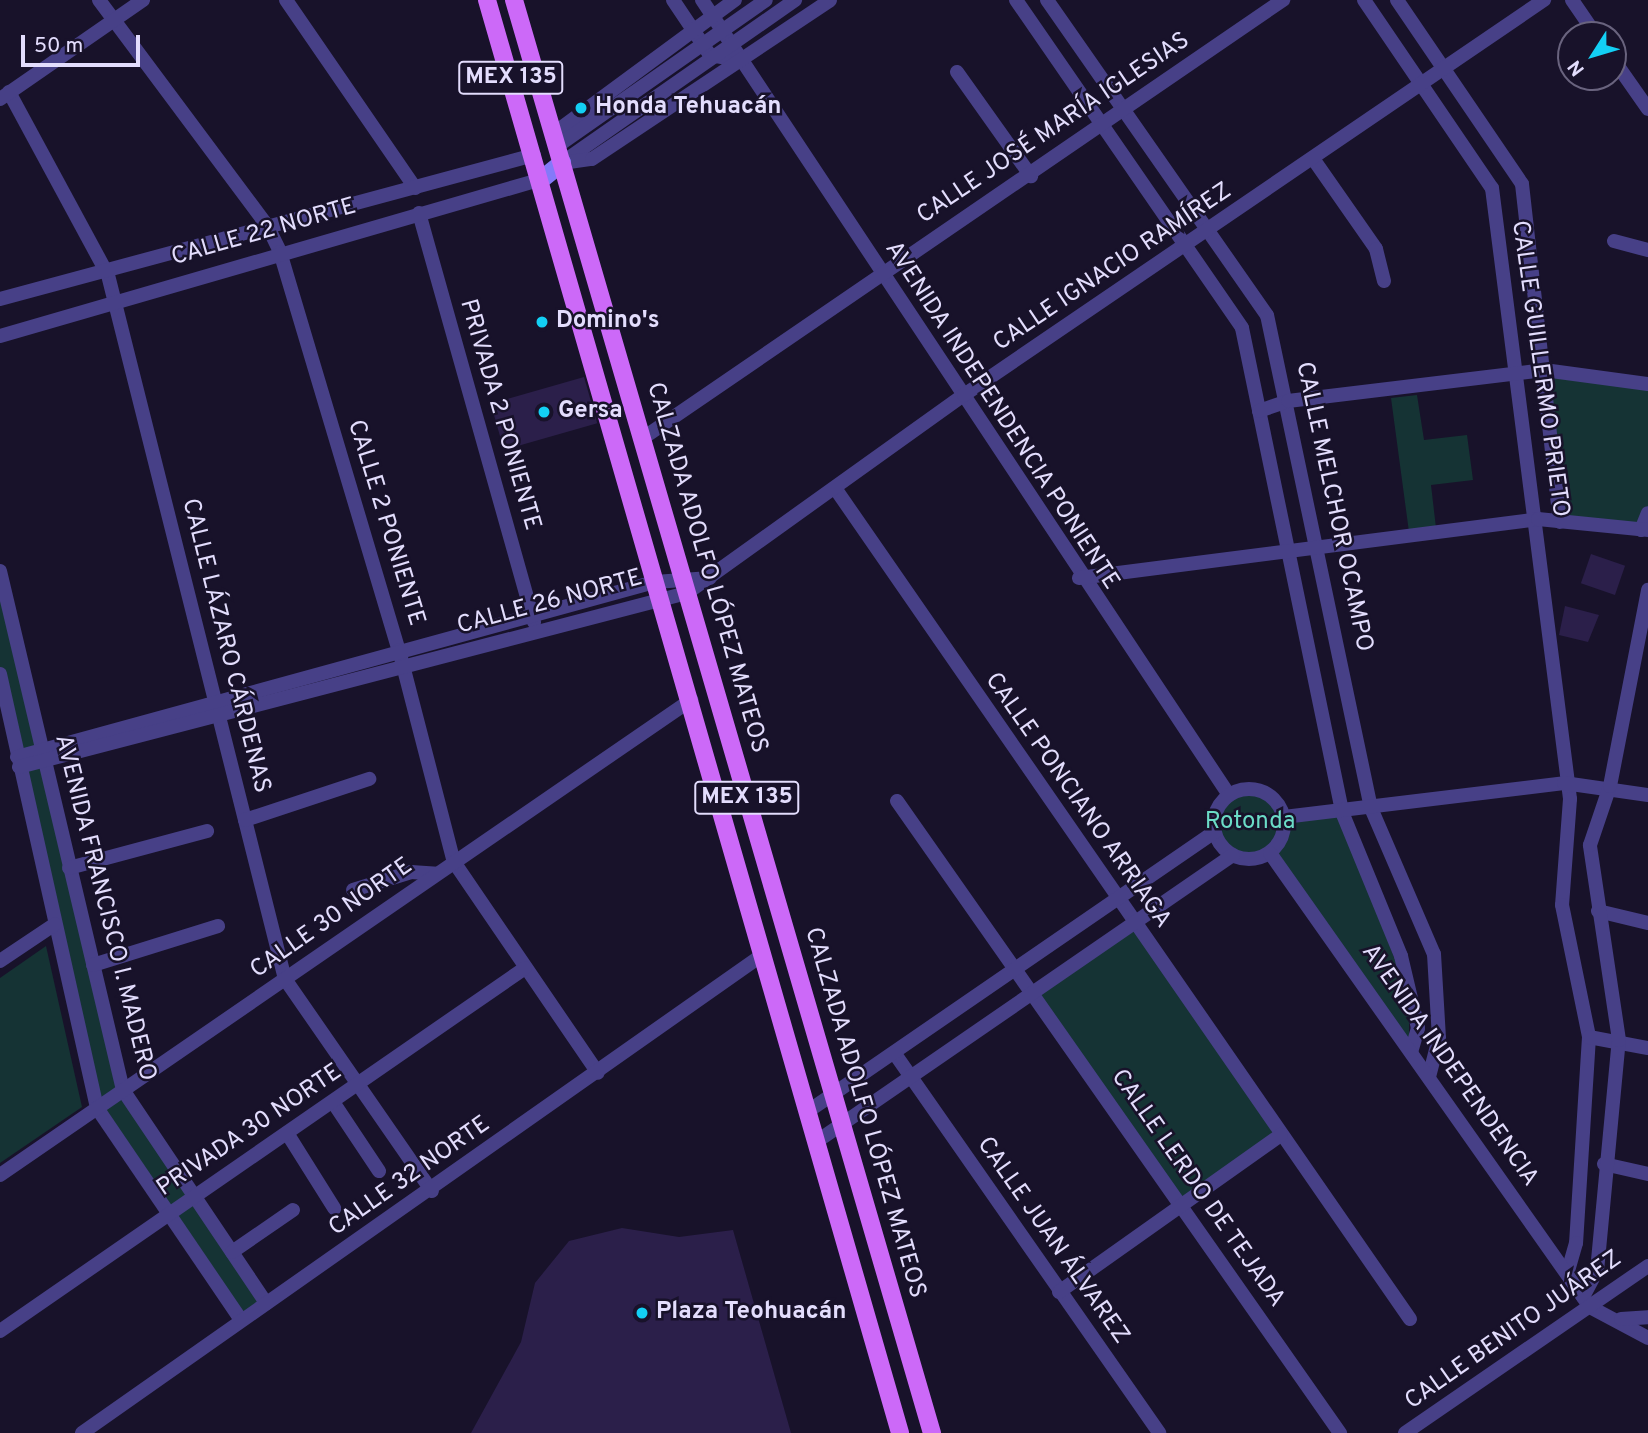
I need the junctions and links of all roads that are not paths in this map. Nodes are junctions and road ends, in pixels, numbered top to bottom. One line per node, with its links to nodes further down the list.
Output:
1 (99, 0): 20 (street, CALLE 2 PONIENTE)
2 (143, 0): 20 (street)
3 (286, 0): 39 (street)
4 (487, 0): 35 (main road, CALZADA ADOLFO LÓPEZ MATEOS / MEX 135)
5 (514, 0): 34 (main road, CALZADA ADOLFO LÓPEZ MATEOS / MEX 135)
6 (673, 0): 22 (street)
7 (702, 0): 19 (street, AVENIDA INDEPENDENCIA PONIENTE)
8 (735, 0): 19 (street)
9 (765, 0): 23 (street)
10 (795, 0): 23 (street)
11 (830, 0): 25 (street)
12 (1016, 0): 33 (street)
13 (1047, 0): 32 (street, CALLE MELCHOR OCAMPO)
14 (1283, 0): 32 (street, CALLE JOSÉ MARÍA IGLESIAS)
15 (1364, 0): 29 (street, CALLE GUILLERMO PRIETO)
16 (1397, 0): 26 (street, CALLE GUILLERMO PRIETO)
17 (1544, 0): 26 (street, CALLE IGNACIO RAMÍREZ)
18 (1572, 0): 21 (street)
19 (712, 15): 22 (street); 23 (street, AVENIDA INDEPENDENCIA PONIENTE)
20 (113, 20): 30 (street); 41 (street, CALLE 2 PONIENTE)
21 (1586, 21)
22 (693, 29): 24 (street); 34 (street)
23 (725, 36): 24 (street); 25 (street, AVENIDA INDEPENDENCIA PONIENTE)
24 (706, 49): 25 (street); 34 (street)
25 (738, 60): 34 (street); 47 (street, AVENIDA INDEPENDENCIA PONIENTE)
26 (1445, 69): 29 (street, CALLE IGNACIO RAMÍREZ); 53 (street, CALLE GUILLERMO PRIETO)
27 (957, 72): 37 (street)
28 (1627, 79): 31 (street)
29 (1422, 85): 36 (street, CALLE IGNACIO RAMÍREZ); 54 (street, CALLE GUILLERMO PRIETO)
30 (5, 96): 48 (street, CALLE LÁZARO CÁRDENAS)
31 (1648, 109)
32 (1124, 111): 33 (street, CALLE JOSÉ MARÍA IGLESIAS); 42 (street, CALLE MELCHOR OCAMPO)
33 (1103, 126): 37 (street, CALLE JOSÉ MARÍA IGLESIAS); 44 (street)
34 (557, 148): 35 (main road); 38 (main road); 59 (main road, CALZADA ADOLFO LÓPEZ MATEOS / MEX 135)
35 (534, 155): 38 (main road, CALZADA ADOLFO LÓPEZ MATEOS / MEX 135); 39 (street, CALLE 22 NORTE)
36 (1314, 160): 42 (street, CALLE IGNACIO RAMÍREZ); 49 (street)
37 (1031, 176): 47 (street, CALLE JOSÉ MARÍA IGLESIAS)
38 (541, 179): 40 (street, CALLE 22 NORTE); 70 (main road, CALZADA ADOLFO LÓPEZ MATEOS / MEX 135)
39 (415, 188): 41 (street, CALLE 22 NORTE)
40 (419, 213): 46 (street, CALLE 22 NORTE); 72 (street, PRIVADA 2 PONIENTE)
41 (268, 227): 46 (street, CALLE 2 PONIENTE); 48 (street, CALLE 22 NORTE)
42 (1209, 232): 44 (street, CALLE IGNACIO RAMÍREZ); 57 (street, CALLE MELCHOR OCAMPO)
43 (1614, 241): 45 (street)
44 (1188, 247): 56 (street, CALLE IGNACIO RAMÍREZ); 58 (street)
45 (1648, 250)
46 (280, 252): 51 (street, CALLE 22 NORTE); 74 (street, CALLE 2 PONIENTE)
47 (878, 272): 56 (street, AVENIDA INDEPENDENCIA PONIENTE); 59 (street, CALLE JOSÉ MARÍA IGLESIAS)
48 (108, 275): 50 (street, CALLE 22 NORTE); 51 (street, CALLE LÁZARO CÁRDENAS)
49 (1384, 281)
50 (0, 299)
51 (115, 299): 52 (street, CALLE 22 NORTE); 79 (street, CALLE LÁZARO CÁRDENAS)
52 (0, 337)
53 (1544, 370): 54 (street); 55 (street); 63 (street, CALLE GUILLERMO PRIETO)
54 (1516, 373): 57 (street); 62 (street, CALLE GUILLERMO PRIETO)
55 (1648, 384)
56 (964, 395): 60 (street, CALLE IGNACIO RAMÍREZ); 68 (street, AVENIDA INDEPENDENCIA PONIENTE)
57 (1288, 401): 58 (street); 65 (street, CALLE MELCHOR OCAMPO)
58 (1259, 411): 66 (street)
59 (643, 438): 69 (main road, CALZADA ADOLFO LÓPEZ MATEOS / MEX 135)
60 (837, 491): 69 (street, CALLE IGNACIO RAMÍREZ); 102 (street, CALLE PONCIANO ARRIAGA)
61 (1648, 513): 64 (street)
62 (1538, 519): 63 (street); 65 (street); 85 (street, CALLE GUILLERMO PRIETO)
63 (1560, 522): 64 (street)
64 (1645, 530)
65 (1319, 551): 66 (street); 90 (street, CALLE MELCHOR OCAMPO)
66 (1288, 555): 68 (street); 91 (street)
67 (0, 571): 82 (street, AVENIDA FRANCISCO I. MADERO)
68 (1079, 578): 87 (street, AVENIDA INDEPENDENCIA PONIENTE)
69 (685, 585): 70 (street, CALLE 26 NORTE); 125 (main road, CALZADA ADOLFO LÓPEZ MATEOS / MEX 135)
70 (657, 590): 72 (street, CALLE 26 NORTE); 73 (street, CALLE 26 NORTE); 78 (main road, CALZADA ADOLFO LÓPEZ MATEOS / MEX 135)
71 (1648, 590): 75 (street)
72 (532, 615): 73 (street, PRIVADA 2 PONIENTE); 74 (street, CALLE 26 NORTE)
73 (536, 630): 76 (street, CALLE 26 NORTE)
74 (399, 650): 76 (street, CALLE 2 PONIENTE); 79 (street, CALLE 26 NORTE)
75 (1643, 662): 86 (street)
76 (402, 665): 79 (street, CALLE 26 NORTE); 98 (street, CALLE 2 PONIENTE)
77 (0, 674): 80 (street, AVENIDA FRANCISCO I. MADERO)
78 (691, 700): 98 (street, CALLE 30 NORTE); 108 (main road, CALZADA ADOLFO LÓPEZ MATEOS / MEX 135)
79 (218, 711): 82 (street, CALLE 26 NORTE); 93 (street, CALLE LÁZARO CÁRDENAS)
80 (14, 738): 81 (street); 83 (street, AVENIDA FRANCISCO I. MADERO)
81 (0, 748)
82 (42, 757): 83 (street, CALLE 26 NORTE); 99 (street, AVENIDA FRANCISCO I. MADERO)
83 (18, 762): 106 (street, AVENIDA FRANCISCO I. MADERO)
84 (369, 779): 93 (street)
85 (1564, 783): 86 (street); 90 (street); 115 (street, CALLE GUILLERMO PRIETO)
86 (1610, 786): 88 (street); 103 (street)
87 (1229, 795): 92 (street); 95 (street)
88 (1648, 795)
89 (897, 801): 112 (street, CALLE LERDO DE TEJADA)
90 (1371, 808): 91 (street); 122 (street, CALLE MELCHOR OCAMPO)
91 (1342, 812): 92 (street); 118 (street)
92 (1284, 817): 96 (street)
93 (245, 820): 113 (street, CALLE LÁZARO CÁRDENAS)
94 (207, 831): 99 (street)
95 (1215, 832): 97 (street); 102 (street)
96 (1269, 853): 97 (street); 118 (street, AVENIDA INDEPENDENCIA)
97 (1233, 855): 104 (street)
98 (454, 862): 100 (street, CALLE 30 NORTE); 111 (street, CALLE 2 PONIENTE)
99 (69, 868): 110 (street, AVENIDA FRANCISCO I. MADERO)
100 (437, 874): 101 (street); 113 (street, CALLE 30 NORTE)
101 (353, 890)
102 (1118, 900): 104 (street, CALLE PONCIANO ARRIAGA); 112 (street)
103 (1598, 911): 105 (street); 116 (street)
104 (1134, 923): 114 (street); 131 (street, CALLE PONCIANO ARRIAGA)
105 (1648, 923)
106 (55, 924): 109 (street); 127 (street, AVENIDA FRANCISCO I. MADERO)
107 (218, 926): 110 (street)
108 (762, 955): 120 (street, CALLE 32 NORTE); 128 (main road, CALZADA ADOLFO LÓPEZ MATEOS / MEX 135)
109 (0, 961)
110 (93, 965): 124 (street, AVENIDA FRANCISCO I. MADERO)
111 (525, 968): 120 (street, CALLE 2 PONIENTE); 123 (street, PRIVADA 30 NORTE)
112 (1017, 970): 114 (street, CALLE LERDO DE TEJADA); 119 (street)
113 (285, 979): 123 (street, CALLE LÁZARO CÁRDENAS); 124 (street, CALLE 30 NORTE)
114 (1032, 990): 121 (street); 139 (street, CALLE LERDO DE TEJADA)
115 (1589, 1037): 116 (street); 145 (street, CALLE GUILLERMO PRIETO)
116 (1619, 1040): 117 (street); 133 (street)
117 (1648, 1048)
118 (1411, 1052): 122 (street, AVENIDA INDEPENDENCIA)
119 (895, 1054): 121 (street, CALLE JUAN ÁLVAREZ); 125 (street)
120 (598, 1073): 137 (street, CALLE 32 NORTE)
121 (909, 1075): 129 (street); 146 (street, CALLE JUAN ÁLVAREZ)
122 (1429, 1077): 145 (street, AVENIDA INDEPENDENCIA)
123 (358, 1085): 126 (street, PRIVADA 30 NORTE); 137 (street, CALLE LÁZARO CÁRDENAS)
124 (123, 1090): 127 (street, CALLE 30 NORTE); 138 (street, AVENIDA FRANCISCO I. MADERO)
125 (834, 1096): 128 (street); 129 (main road, CALZADA ADOLFO LÓPEZ MATEOS / MEX 135)
126 (333, 1102): 130 (street, PRIVADA 30 NORTE); 134 (street)
127 (97, 1108): 136 (street, CALLE 30 NORTE); 142 (street, AVENIDA FRANCISCO I. MADERO)
128 (807, 1112): 132 (main road, CALZADA ADOLFO LÓPEZ MATEOS / MEX 135)
129 (842, 1123): 132 (street); 157 (main road, CALZADA ADOLFO LÓPEZ MATEOS / MEX 135)
130 (287, 1133): 138 (street, PRIVADA 30 NORTE); 140 (street)
131 (1281, 1135): 139 (street); 150 (street, CALLE PONCIANO ARRIAGA)
132 (817, 1142): 156 (main road, CALZADA ADOLFO LÓPEZ MATEOS / MEX 135)
133 (1604, 1164): 135 (street); 147 (street)
134 (379, 1171)
135 (1648, 1174)
136 (0, 1175)
137 (432, 1191): 148 (street, CALLE 32 NORTE)
138 (194, 1196): 142 (street, PRIVADA 30 NORTE); 143 (street, AVENIDA FRANCISCO I. MADERO)
139 (1180, 1206): 146 (street); 159 (street, CALLE LERDO DE TEJADA)
140 (334, 1208)
141 (293, 1209): 143 (street)
142 (170, 1214): 152 (street, AVENIDA FRANCISCO I. MADERO); 153 (street, PRIVADA 30 NORTE)
143 (232, 1252): 148 (street, AVENIDA FRANCISCO I. MADERO)
144 (1648, 1266): 147 (street, CALLE BENITO JUÁREZ)
145 (1567, 1275): 147 (street, AVENIDA INDEPENDENCIA)
146 (1059, 1292): 158 (street, CALLE JUAN ÁLVAREZ)
147 (1586, 1302): 151 (street); 160 (street, CALLE BENITO JUÁREZ)
148 (266, 1303): 152 (street, CALLE 32 NORTE)
149 (1648, 1317): 151 (street)
150 (1410, 1319)
151 (1620, 1319): 154 (street)
152 (241, 1320): 155 (street, CALLE 32 NORTE)
153 (0, 1331)
154 (1648, 1338)
155 (82, 1433)
156 (900, 1433)
157 (932, 1433)
158 (1159, 1433)
159 (1340, 1433)
160 (1405, 1433)

